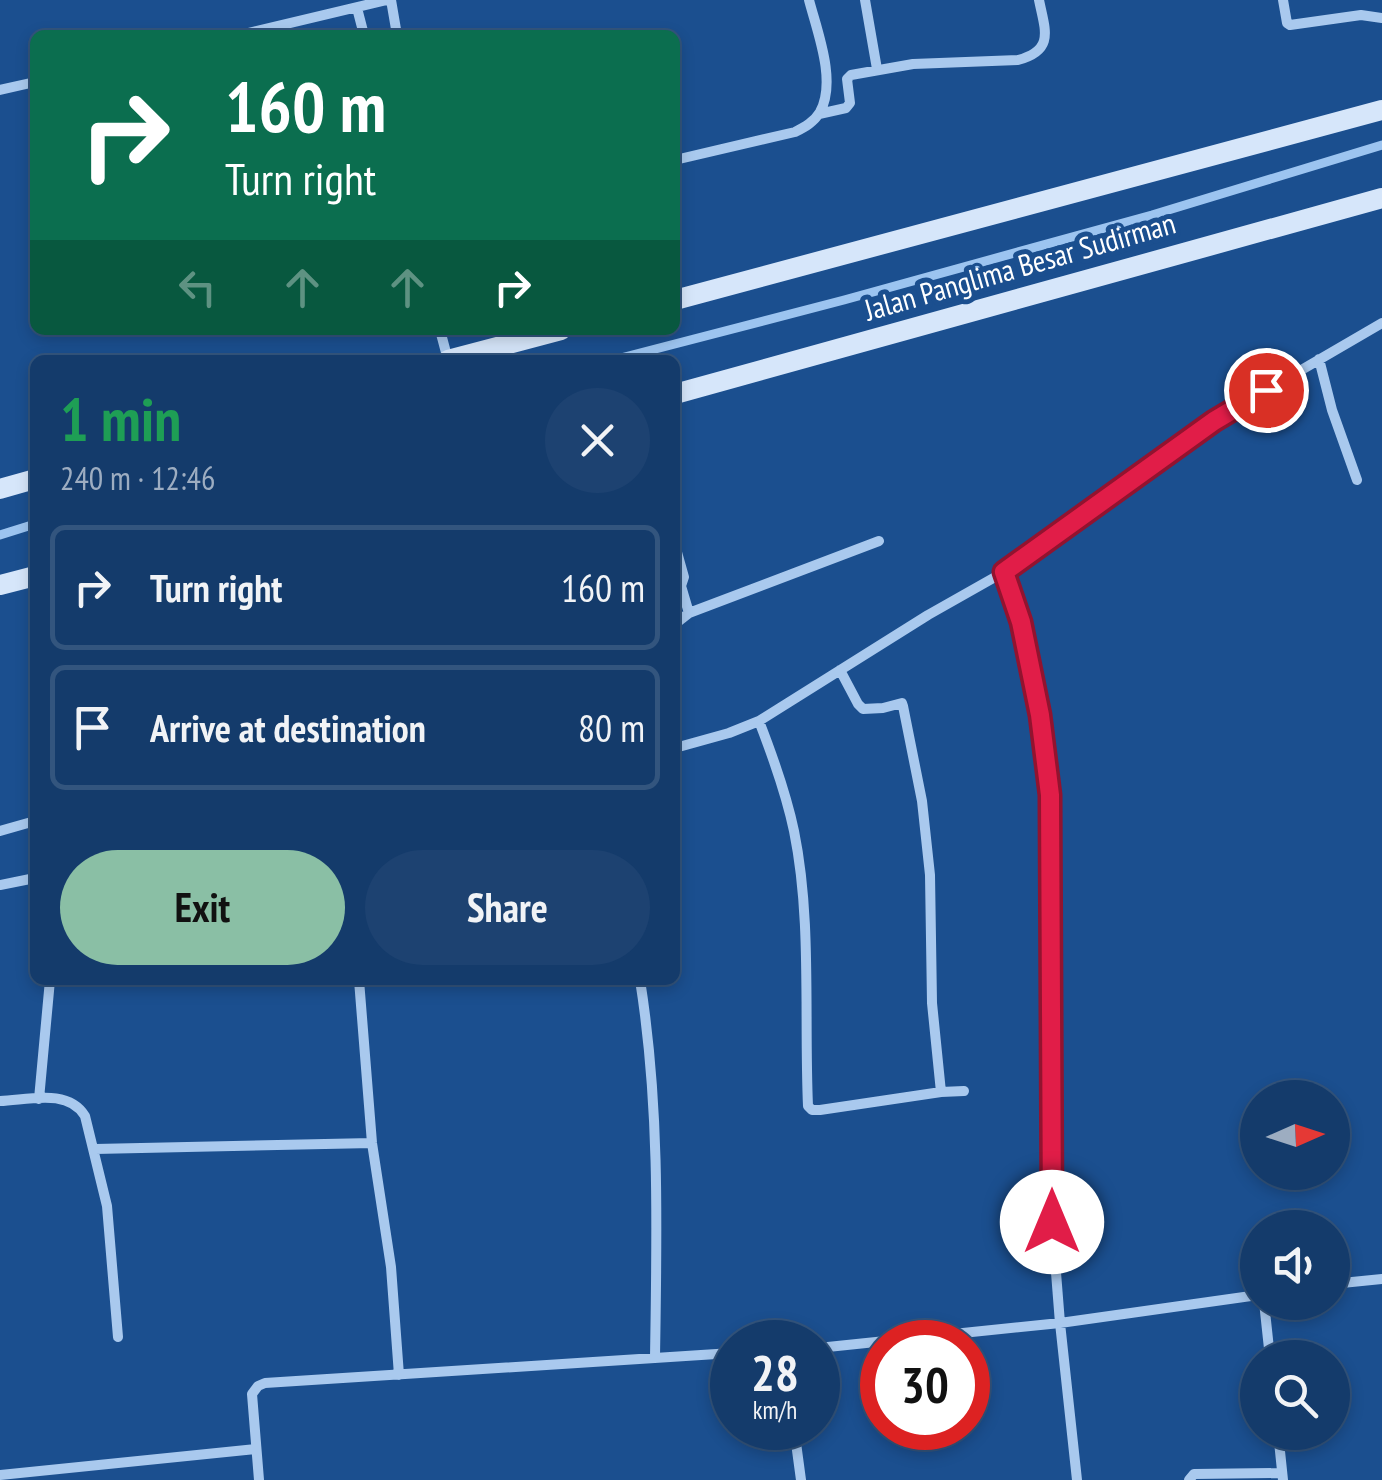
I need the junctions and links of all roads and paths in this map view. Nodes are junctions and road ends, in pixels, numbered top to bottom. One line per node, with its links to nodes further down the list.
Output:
1 (389, 0): 6 (street); 10 (street)
2 (808, 0): 15 (street)
3 (865, 0): 11 (street)
4 (1039, 0): 11 (street)
5 (1283, 0): 7 (street)
6 (357, 8): 8 (street); 9 (street)
7 (1382, 18)
8 (262, 30)
9 (363, 30)
10 (396, 30)
11 (877, 69): 15 (street)
12 (30, 83): 13 (street)
13 (0, 90)
14 (1382, 110): 18 (main road, Jalan Panglima Besar Sudirman)
15 (819, 114): 16 (street)
16 (680, 159)
17 (1382, 198): 23 (main road, Jalan Panglima Besar Sudirman)
18 (680, 299)
19 (1382, 323): 22 (street)
20 (542, 335): 21 (main road)
21 (467, 355)
22 (1318, 359): 25 (street); 29 (street)
23 (680, 393)
24 (30, 480): 26 (main road)
25 (1357, 480)
26 (0, 489)
27 (879, 541): 32 (street)
28 (680, 562): 32 (street)
29 (1004, 572): 34 (street); 53 (street)
30 (30, 577): 31 (main road)
31 (0, 586)
32 (689, 614): 33 (street)
33 (680, 620)
34 (840, 670): 35 (street); 45 (street)
35 (759, 721): 36 (street); 45 (street)
36 (680, 747)
37 (30, 822): 38 (street)
38 (0, 831)
39 (30, 879): 40 (street)
40 (0, 885)
41 (50, 985): 46 (street)
42 (359, 985): 48 (street)
43 (641, 985): 57 (street)
44 (964, 1091): 45 (street)
45 (941, 1092)
46 (40, 1099): 47 (street); 49 (street)
47 (0, 1101)
48 (372, 1143): 49 (street); 58 (street)
49 (95, 1149): 54 (street)
50 (1382, 1278): 51 (street)
51 (1350, 1282)
52 (1240, 1298): 53 (street)
53 (1060, 1323): 55 (street); 67 (street)
54 (118, 1337)
55 (840, 1346)
56 (710, 1354): 57 (street)
57 (655, 1357): 58 (street)
58 (399, 1375): 59 (street)
59 (256, 1449): 63 (street); 65 (street)
60 (797, 1450): 66 (street)
61 (1280, 1450): 64 (street)
62 (0, 1475): 63 (street)
63 (23, 1476)
64 (1283, 1476): 68 (street)
65 (260, 1480)
66 (801, 1480)
67 (1077, 1480)
68 (1189, 1480)

